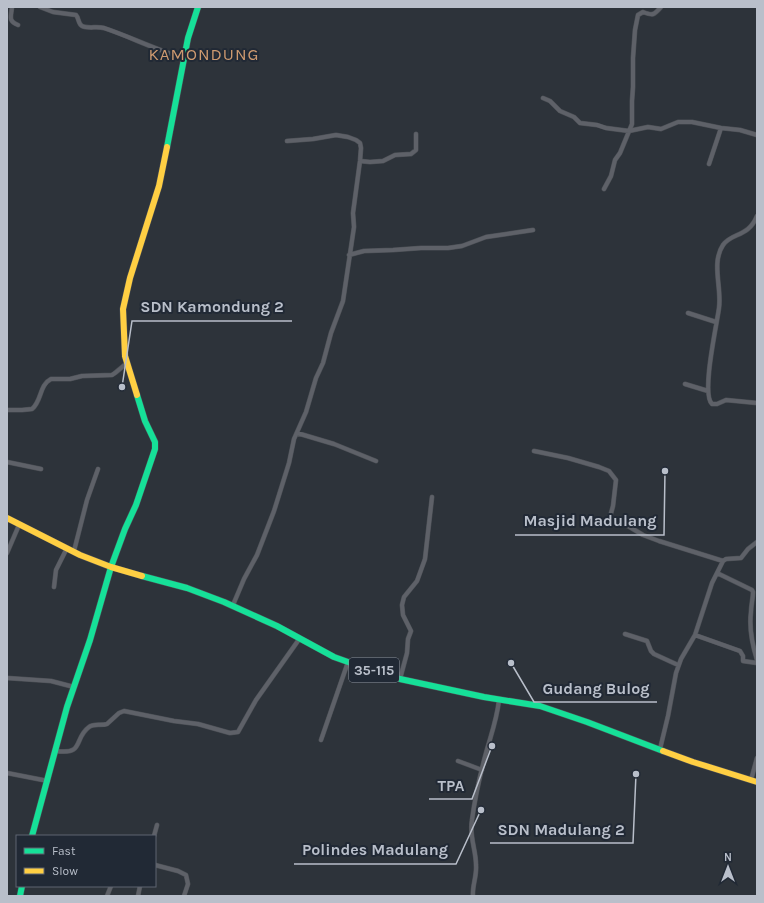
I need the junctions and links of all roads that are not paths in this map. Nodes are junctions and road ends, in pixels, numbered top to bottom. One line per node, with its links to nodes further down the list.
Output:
1 (12, 7): 5 (street)
2 (40, 7): 6 (street)
3 (198, 7): 6 (street)
4 (661, 7): 9 (street)
5 (18, 25)
6 (184, 58): 21 (street)
7 (544, 98): 9 (street)
8 (721, 128): 9 (street); 11 (street); 14 (street)
9 (629, 131): 15 (street)
10 (416, 134): 13 (street)
11 (757, 135)
12 (287, 141): 13 (street)
13 (360, 161): 18 (street)
14 (709, 164)
15 (604, 189)
16 (757, 216): 20 (street)
17 (533, 230): 18 (street)
18 (350, 255): 26 (street)
19 (688, 313): 20 (street)
20 (716, 322): 23 (street)
21 (127, 363): 25 (street); 40 (street)
22 (685, 384): 23 (street)
23 (708, 391): 24 (street)
24 (757, 403)
25 (7, 410)
26 (297, 433): 28 (street); 43 (street)
27 (534, 451): 39 (street)
28 (376, 461)
29 (7, 462): 30 (street)
30 (41, 469)
31 (98, 469): 37 (street)
32 (432, 497): 52 (street)
33 (7, 518): 34 (street, 35-115)
34 (19, 525): 36 (street, 35-115); 38 (street)
35 (757, 542): 39 (street)
36 (67, 548): 37 (street, 35-115); 42 (street)
37 (74, 551): 40 (street, 35-115)
38 (7, 553)
39 (723, 561): 41 (street)
40 (111, 567): 43 (street, 35-115); 53 (street)
41 (717, 573): 45 (street); 47 (street)
42 (54, 587)
43 (233, 605): 46 (street, 35-115)
44 (625, 634): 50 (street)
45 (695, 635): 49 (street); 50 (street)
46 (300, 638): 48 (street, 35-115); 57 (street)
47 (757, 660)
48 (348, 662): 52 (street, 35-115); 55 (street)
49 (757, 663)
50 (678, 665): 56 (street)
51 (7, 678): 53 (street)
52 (400, 679): 54 (street, 35-115)
53 (74, 687): 57 (street)
54 (500, 700): 56 (street, 35-115); 60 (street)
55 (321, 740)
56 (660, 749): 63 (street, 35-115)
57 (56, 750): 62 (street)
58 (757, 758): 63 (street)
59 (458, 761): 60 (street)
60 (482, 770): 69 (street)
61 (7, 773): 62 (street)
62 (48, 781): 65 (street)
63 (754, 781)
64 (157, 825): 66 (street)
65 (32, 835)
66 (154, 835)
67 (156, 865): 68 (street)
68 (184, 896)
69 (473, 896)

